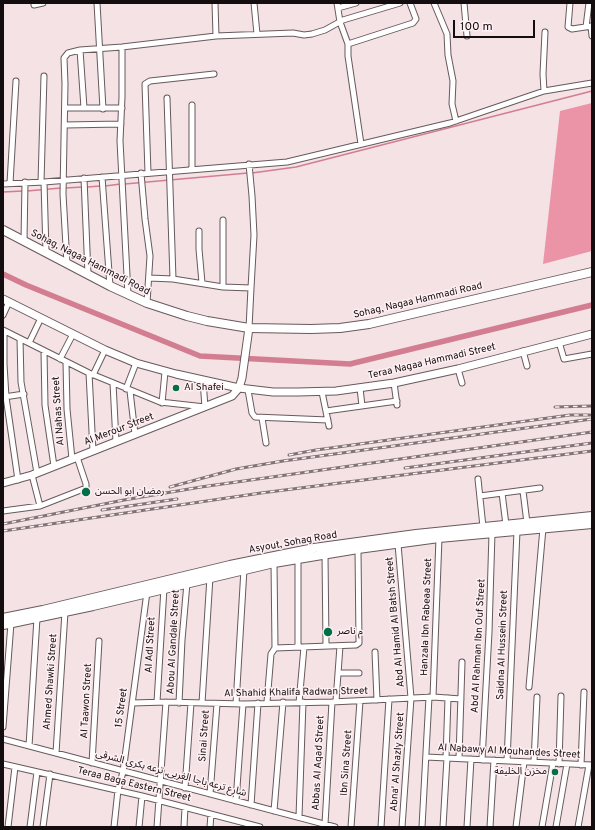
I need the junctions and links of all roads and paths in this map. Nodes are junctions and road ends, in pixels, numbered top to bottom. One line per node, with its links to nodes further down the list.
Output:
1 (43, 3): 12 (street)
2 (97, 3): 24 (street)
3 (215, 3): 19 (street)
4 (254, 3): 18 (street)
5 (356, 3): 14 (street)
6 (400, 3): 13 (street)
7 (410, 3): 22 (street)
8 (434, 3): 37 (street)
9 (464, 3): 20 (street)
10 (570, 3): 16 (street)
11 (589, 3): 16 (street)
12 (34, 5)
13 (389, 5): 15 (street)
14 (338, 6): 15 (street)
15 (340, 22): 18 (street); 22 (street)
16 (590, 26): 21 (street)
17 (545, 32): 30 (street)
18 (256, 34): 19 (street)
19 (216, 36): 23 (street)
20 (467, 36)
21 (592, 36)
22 (348, 44): 40 (street)
23 (122, 47): 24 (street); 35 (street)
24 (100, 48): 25 (street); 36 (street)
25 (80, 50): 33 (street); 34 (street)
26 (214, 74): 45 (street)
27 (44, 76): 51 (street)
28 (16, 81): 52 (street)
29 (592, 83): 30 (street)
30 (544, 91): 37 (street)
31 (167, 98): 43 (street)
32 (192, 105): 42 (street)
33 (65, 108): 34 (street); 38 (street)
34 (84, 108): 36 (street)
35 (122, 108): 36 (street); 39 (street)
36 (103, 109)
37 (456, 121): 40 (street)
38 (64, 124): 39 (street); 49 (street)
39 (121, 124): 46 (street)
40 (361, 144): 41 (street)
41 (249, 164): 42 (street); 67 (street)
42 (192, 169): 43 (street)
43 (169, 171): 45 (street); 63 (street)
44 (141, 173): 45 (street); 46 (street); 62 (street)
45 (148, 173)
46 (122, 174): 47 (street); 68 (street)
47 (102, 177): 48 (street); 65 (street)
48 (84, 178): 49 (street); 61 (street)
49 (63, 180): 51 (street); 59 (street)
50 (25, 182): 51 (street); 52 (street); 57 (street)
51 (42, 182): 58 (street)
52 (10, 183): 53 (street)
53 (3, 184)
54 (223, 220): 66 (street)
55 (3, 230): 57 (main road, Sohag, Nagaa Hammadi Road)
56 (199, 231): 64 (street)
57 (24, 241): 58 (main road, Sohag, Nagaa Hammadi Road)
58 (46, 252): 59 (main road, Sohag, Nagaa Hammadi Road)
59 (67, 264): 61 (main road, Sohag, Nagaa Hammadi Road)
60 (592, 272): 73 (main road, Sohag, Nagaa Hammadi Road)
61 (88, 275): 65 (main road, Sohag, Nagaa Hammadi Road)
62 (149, 278): 63 (street); 70 (street)
63 (173, 279): 64 (street)
64 (202, 283): 66 (street)
65 (110, 286): 68 (main road, Sohag, Nagaa Hammadi Road)
66 (223, 287): 67 (street)
67 (251, 288): 73 (street)
68 (128, 295): 70 (main road, Sohag, Nagaa Hammadi Road)
69 (6, 300): 71 (street); 72 (street, Teraa Nagaa Hammadi Street)
70 (147, 303): 73 (main road, Sohag, Nagaa Hammadi Road)
71 (3, 315)
72 (41, 318): 75 (street, Teraa Nagaa Hammadi Street); 79 (street)
73 (248, 328): 94 (street)
74 (4, 330): 77 (street); 100 (street)
75 (73, 334): 80 (street, Teraa Nagaa Hammadi Street); 84 (street)
76 (592, 334): 78 (street, Teraa Nagaa Hammadi Street)
77 (20, 339): 79 (street); 99 (street)
78 (559, 342): 82 (street, Teraa Nagaa Hammadi Street); 83 (street)
79 (29, 343): 81 (street)
80 (105, 350): 85 (street, Teraa Nagaa Hammadi Street); 89 (street)
81 (44, 351): 84 (street); 113 (street)
82 (523, 351): 86 (street); 87 (street, Teraa Nagaa Hammadi Street)
83 (592, 354)
84 (63, 361): 89 (street); 112 (street, Al Nahas Street)
85 (136, 363): 88 (street, Teraa Nagaa Hammadi Street); 96 (street)
86 (527, 366)
87 (458, 369): 92 (street, Teraa Nagaa Hammadi Street); 93 (street)
88 (165, 372): 90 (street, Teraa Nagaa Hammadi Street); 101 (street)
89 (91, 374): 91 (street); 111 (street)
90 (203, 381): 94 (street, Teraa Nagaa Hammadi Street); 103 (street)
91 (113, 383): 96 (street); 109 (street)
92 (394, 383): 95 (street, Teraa Nagaa Hammadi Street); 102 (street)
93 (462, 383)
94 (239, 388): 97 (street, Teraa Nagaa Hammadi Street); 103 (street, Al Merour Street)
95 (360, 388): 98 (street, Teraa Nagaa Hammadi Street); 102 (street)
96 (128, 390): 101 (street); 108 (street)
97 (248, 390): 98 (street, Teraa Nagaa Hammadi Street); 105 (street)
98 (322, 392): 104 (street)
99 (24, 394): 100 (street); 114 (street)
100 (4, 397): 116 (street)
101 (162, 403): 103 (street)
102 (362, 406): 104 (street)
103 (205, 407): 108 (street, Al Merour Street)
104 (326, 411): 106 (street)
105 (262, 418): 106 (street); 110 (street)
106 (328, 420): 107 (street)
107 (329, 426)
108 (135, 434): 109 (street, Al Merour Street)
109 (116, 442): 111 (street, Al Merour Street)
110 (266, 443)
111 (94, 450): 112 (street, Al Merour Street)
112 (75, 458): 113 (street, Al Merour Street); 122 (street, Al Nahas Street)
113 (54, 466): 114 (street, Al Merour Street)
114 (34, 474): 116 (street, Al Merour Street); 122 (street)
115 (478, 479): 121 (street)
116 (18, 480): 117 (street, Al Merour Street)
117 (3, 483)
118 (540, 488): 119 (street)
119 (523, 490): 120 (street); 125 (street)
120 (502, 493): 121 (street); 127 (street)
121 (480, 496): 128 (street)
122 (40, 506): 123 (street)
123 (3, 511)
124 (592, 516): 125 (main road, Asyout, Sohag Road)
125 (527, 523): 127 (main road, Asyout, Sohag Road)
126 (592, 524): 129 (main road, Asyout, Sohag Road)
127 (506, 525): 128 (main road, Asyout, Sohag Road)
128 (483, 527): 135 (main road, Asyout, Sohag Road)
129 (543, 528): 130 (main road, Asyout, Sohag Road); 159 (street)
130 (517, 531): 131 (main road, Asyout, Sohag Road); 194 (street, Saidna Al Hussein Street)
131 (492, 533): 132 (main road, Asyout, Sohag Road); 192 (street, Abd Al Rahman Ibn Ouf Street)
132 (439, 538): 133 (main road, Asyout, Sohag Road); 162 (street, Hanzala Ibn Rabeaa Street)
133 (398, 544): 134 (main road, Asyout, Sohag Road); 164 (street, Abd Al Hamid Al Batsh Street)
134 (358, 549): 136 (main road, Asyout, Sohag Road); 151 (street)
135 (314, 552): 136 (main road, Asyout, Sohag Road); 137 (main road, Asyout, Sohag Road); 144 (main road, Asyout, Sohag Road)
136 (325, 555): 150 (street)
137 (298, 559): 138 (main road, Asyout, Sohag Road); 152 (street)
138 (274, 563): 139 (main road, Asyout, Sohag Road); 154 (street)
139 (244, 569): 140 (main road, Asyout, Sohag Road); 182 (street)
140 (210, 577): 141 (main road, Asyout, Sohag Road); 178 (street)
141 (187, 583): 142 (main road, Asyout, Sohag Road); 176 (street, Abou Al Gandale Street)
142 (164, 588): 143 (main road, Asyout, Sohag Road); 170 (street, Al Adl Street)
143 (147, 592): 144 (main road, Asyout, Sohag Road); 175 (street, 15 Street)
144 (92, 602): 145 (main road, Asyout, Sohag Road); 146 (main road, Asyout, Sohag Road)
145 (65, 612): 147 (main road, Asyout, Sohag Road); 187 (street, Ahmed Shawki Street)
146 (3, 618)
147 (38, 618): 148 (main road, Asyout, Sohag Road); 186 (street)
148 (7, 624): 184 (street)
149 (99, 641): 197 (street, Al Taawon Street)
150 (326, 646): 151 (street); 153 (street)
151 (340, 646): 157 (street, Abbas Al Aqad Street)
152 (298, 647): 153 (street); 154 (street)
153 (304, 647): 180 (street)
154 (275, 648): 172 (street)
155 (375, 652): 168 (street)
156 (462, 662): 167 (street)
157 (338, 673): 158 (street); 174 (street, Abbas Al Aqad Street)
158 (360, 673)
159 (529, 687)
160 (584, 692): 202 (street)
161 (561, 696): 200 (street)
162 (431, 697): 164 (street, Al Shahid Khalifa Radwan Street); 165 (street, Al Shahid Khalifa Radwan Street); 188 (street, Hanzala Ibn Rabeaa Street)
163 (537, 697): 196 (street)
164 (411, 698): 166 (street, Al Shahid Khalifa Radwan Street); 234 (street, Abna' Al Shazly Street)
165 (448, 698): 167 (street, Al Shahid Khalifa Radwan Street); 189 (street)
166 (389, 699): 168 (street, Al Shahid Khalifa Radwan Street); 233 (street)
167 (461, 699): 190 (street)
168 (377, 700): 169 (street, Al Shahid Khalifa Radwan Street)
169 (360, 701): 174 (street, Al Shahid Khalifa Radwan Street); 232 (street, Ibn Sina Street)
170 (157, 702): 171 (street, Al Shahid Khalifa Radwan Street); 175 (street, Al Shahid Khalifa Radwan Street)
171 (166, 702): 176 (street, Al Shahid Khalifa Radwan Street); 208 (street)
172 (266, 702): 173 (street, Al Shahid Khalifa Radwan Street); 179 (street, Al Shahid Khalifa Radwan Street)
173 (283, 702): 180 (street, Al Shahid Khalifa Radwan Street); 217 (street)
174 (334, 702): 180 (street, Al Shahid Khalifa Radwan Street); 221 (street, Abbas Al Aqad Street)
175 (132, 703): 206 (street, 15 Street)
176 (179, 703): 177 (street, Al Shahid Khalifa Radwan Street)
177 (191, 703): 178 (street, Al Shahid Khalifa Radwan Street); 209 (street)
178 (202, 703): 181 (street, Al Shahid Khalifa Radwan Street)
179 (258, 703): 183 (street, Al Shahid Khalifa Radwan Street); 215 (street)
180 (301, 703): 219 (street)
181 (217, 704): 182 (street, Al Shahid Khalifa Radwan Street); 211 (street, Sinai Street)
182 (236, 704): 183 (street, Al Shahid Khalifa Radwan Street)
183 (243, 704): 214 (street)
184 (3, 727)
185 (3, 739): 186 (street, شارع ترعه باجا الغربى, ترعه بكرى الشرقى)
186 (29, 746): 187 (street, شارع ترعه باجا الغربى, ترعه بكرى الشرقى)
187 (56, 753): 197 (street, شارع ترعه باجا الغربى, ترعه بكرى الشرقى)
188 (426, 757): 189 (street, Al Nabawy Al Mouhandes Street); 235 (street, Hanzala Ibn Rabeaa Street)
189 (447, 758): 190 (street, Al Nabawy Al Mouhandes Street); 236 (street)
190 (459, 758): 191 (street, Al Nabawy Al Mouhandes Street)
191 (471, 759): 192 (street, Al Nabawy Al Mouhandes Street); 237 (street)
192 (482, 760): 193 (street, Al Nabawy Al Mouhandes Street)
193 (494, 760): 194 (street, Al Nabawy Al Mouhandes Street); 238 (street)
194 (507, 761): 195 (street, Al Nabawy Al Mouhandes Street)
195 (524, 762): 196 (street, Al Nabawy Al Mouhandes Street); 239 (street)
196 (534, 762): 198 (street, Al Nabawy Al Mouhandes Street)
197 (92, 763): 206 (street, شارع ترعه باجا الغربى, ترعه بكرى الشرقى)
198 (553, 763): 200 (street, Al Nabawy Al Mouhandes Street); 240 (street)
199 (3, 764): 204 (street, Teraa Baga Eastern Street)
200 (559, 764): 201 (street, Al Nabawy Al Mouhandes Street)
201 (567, 764): 202 (street, Al Nabawy Al Mouhandes Street); 241 (street)
202 (581, 765): 203 (street, Al Nabawy Al Mouhandes Street)
203 (591, 765): 242 (street)
204 (15, 767): 205 (street, Teraa Baga Eastern Street); 222 (street)
205 (36, 772): 207 (street, Teraa Baga Eastern Street); 223 (street)
206 (123, 772): 208 (street, شارع ترعه باجا الغربى, ترعه بكرى الشرقى); 210 (street, 15 Street)
207 (50, 774): 210 (street, Teraa Baga Eastern Street); 224 (street)
208 (160, 782): 209 (street, شارع ترعه باجا الغربى, ترعه بكرى الشرقى); 213 (street)
209 (185, 788): 211 (street, شارع ترعه باجا الغربى, ترعه بكرى الشرقى)
210 (118, 790): 212 (street, Teraa Baga Eastern Street); 225 (street, 15 Street)
211 (210, 794): 214 (street, شارع ترعه باجا الغربى, ترعه بكرى الشرقى)
212 (142, 796): 213 (street, Teraa Baga Eastern Street); 226 (street)
213 (159, 800): 216 (street, Teraa Baga Eastern Street); 227 (street)
214 (236, 801): 215 (street, شارع ترعه باجا الغربى, ترعه بكرى الشرقى)
215 (251, 805): 217 (street, شارع ترعه باجا الغربى, ترعه بكرى الشرقى)
216 (185, 807): 218 (street, Teraa Baga Eastern Street); 228 (street)
217 (274, 811): 219 (street, شارع ترعه باجا الغربى, ترعه بكرى الشرقى)
218 (211, 814): 220 (street, Teraa Baga Eastern Street); 229 (street)
219 (299, 817): 221 (street, شارع ترعه باجا الغربى, ترعه بكرى الشرقى)
220 (239, 824): 230 (street, Teraa Baga Eastern Street)
221 (325, 824): 231 (street, شارع ترعه باجا الغربى, ترعه بكرى الشرقى)
222 (8, 827)
223 (30, 827)
224 (43, 827)
225 (114, 827)
226 (139, 827)
227 (157, 827)
228 (184, 827)
229 (210, 827)
230 (260, 827)
231 (332, 827)
232 (352, 827)
233 (381, 827)
234 (402, 827)
235 (422, 827)
236 (443, 827)
237 (467, 827)
238 (490, 827)
239 (516, 827)
240 (542, 827)
241 (556, 827)
242 (578, 827)

